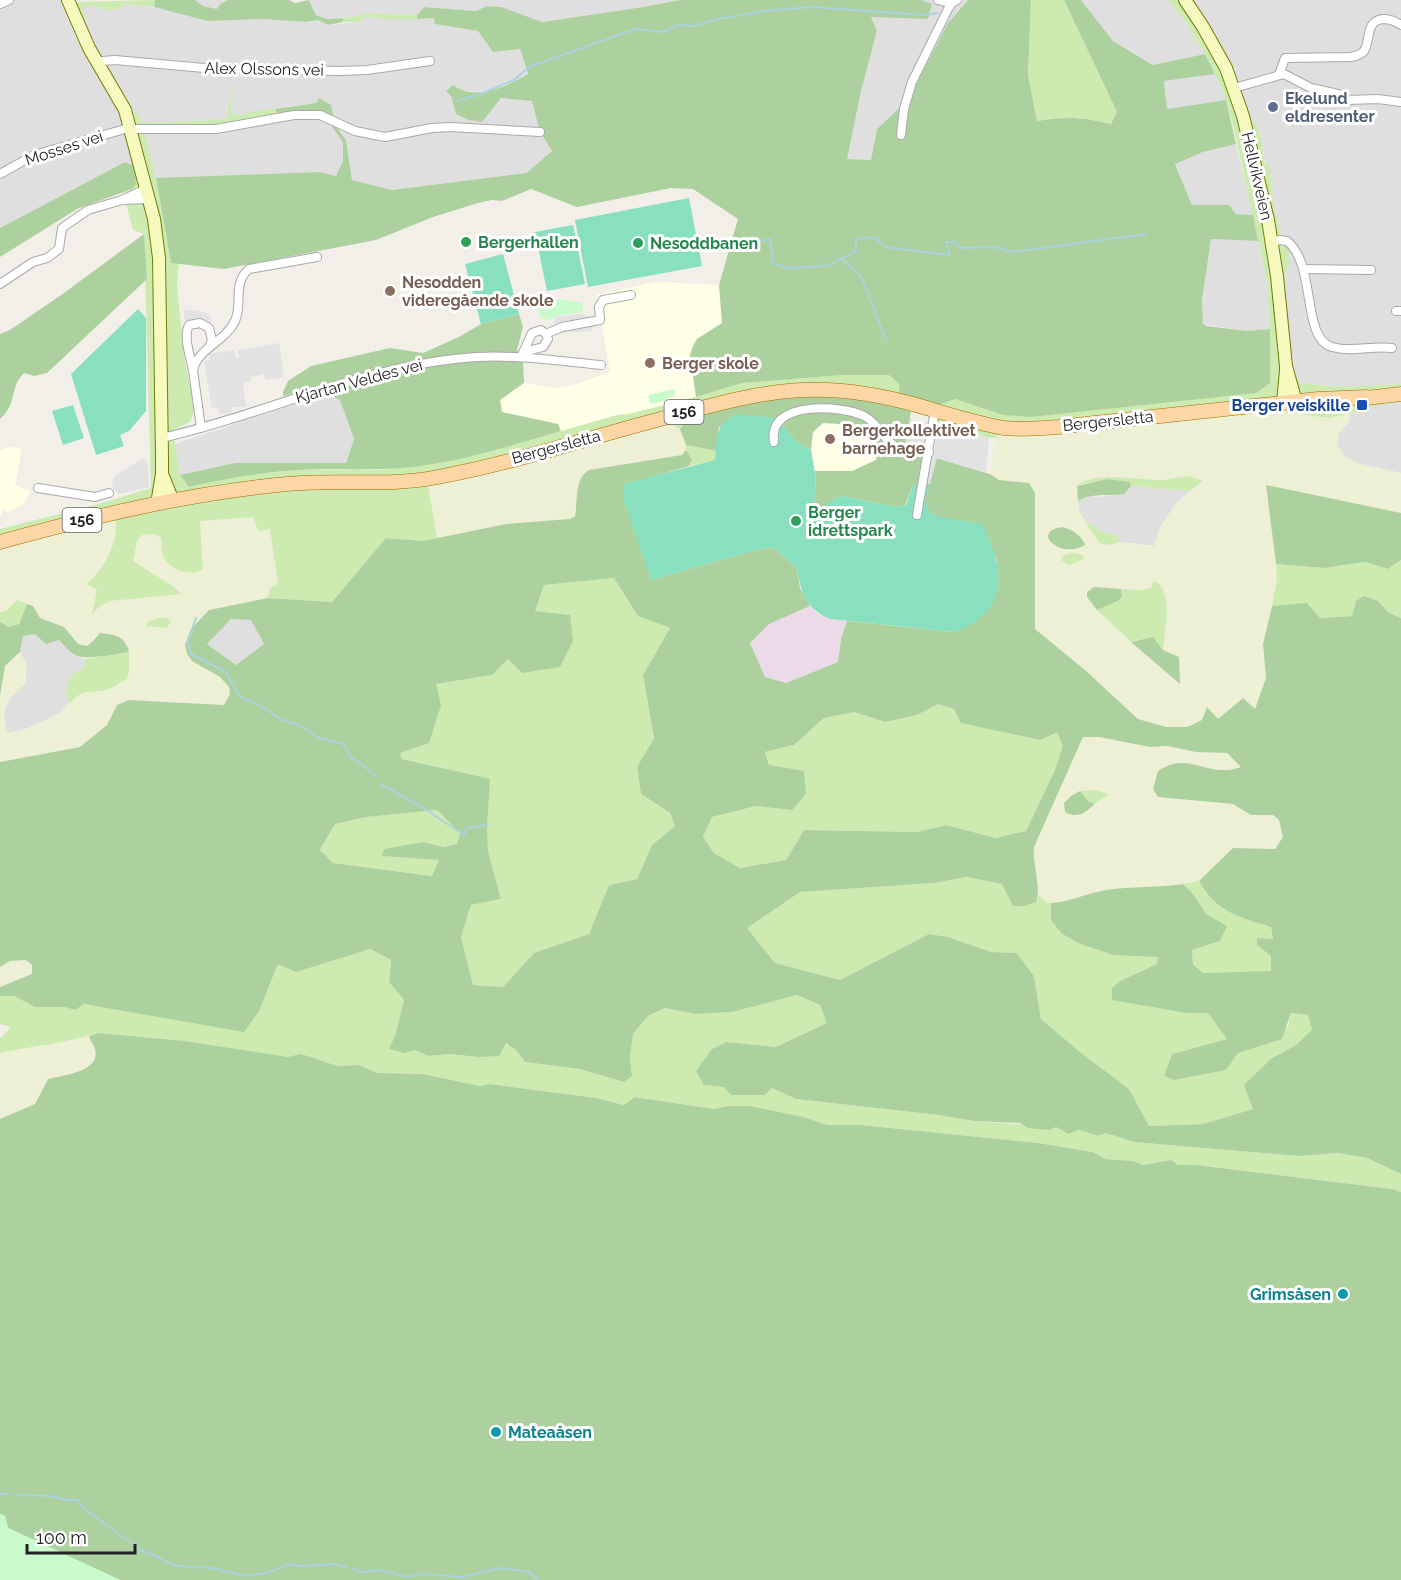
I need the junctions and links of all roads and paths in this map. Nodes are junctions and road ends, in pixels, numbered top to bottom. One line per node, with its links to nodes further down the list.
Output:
1 (9, 0): 6 (street)
2 (68, 0): 9 (main road)
3 (938, 0): 5 (street)
4 (1185, 0): 11 (main road, Hellvikveien)
5 (955, 1): 15 (street)
6 (0, 4)
7 (1401, 25): 10 (street)
8 (430, 61): 9 (street, Alex Olssons vei)
9 (98, 63): 13 (main road)
10 (1280, 75): 11 (street); 12 (street)
11 (1234, 88): 18 (main road, Hellvikveien)
12 (1401, 102)
13 (131, 129): 14 (street, Mosses vei); 16 (street, Mosses vei); 17 (main road)
14 (540, 132)
15 (901, 135)
16 (0, 174)
17 (148, 194): 22 (street); 34 (main road)
18 (1272, 243): 20 (street); 31 (main road, Hellvikveien)
19 (317, 257): 25 (street)
20 (1304, 269): 21 (street); 26 (street)
21 (1371, 270)
22 (0, 284)
23 (631, 295): 24 (street)
24 (546, 334): 27 (street); 27 (street)
25 (209, 347): 29 (street); 29 (street)
26 (1392, 348)
27 (522, 355): 28 (street, Kjartan Veldes vei); 33 (street, Kjartan Veldes vei)
28 (601, 365)
29 (193, 370): 33 (street)
30 (1401, 394): 31 (main road, 156)
31 (1289, 403): 32 (main road, Bergersletta / 156)
32 (935, 410): 36 (street); 39 (main road, Bergersletta / 156)
33 (201, 428): 34 (street, Kjartan Veldes vei)
34 (162, 438): 39 (main road)
35 (774, 442): 36 (street)
36 (928, 453): 40 (street)
37 (38, 489): 38 (street)
38 (109, 493)
39 (165, 502): 41 (main road, 156)
40 (917, 515)
41 (0, 542)

